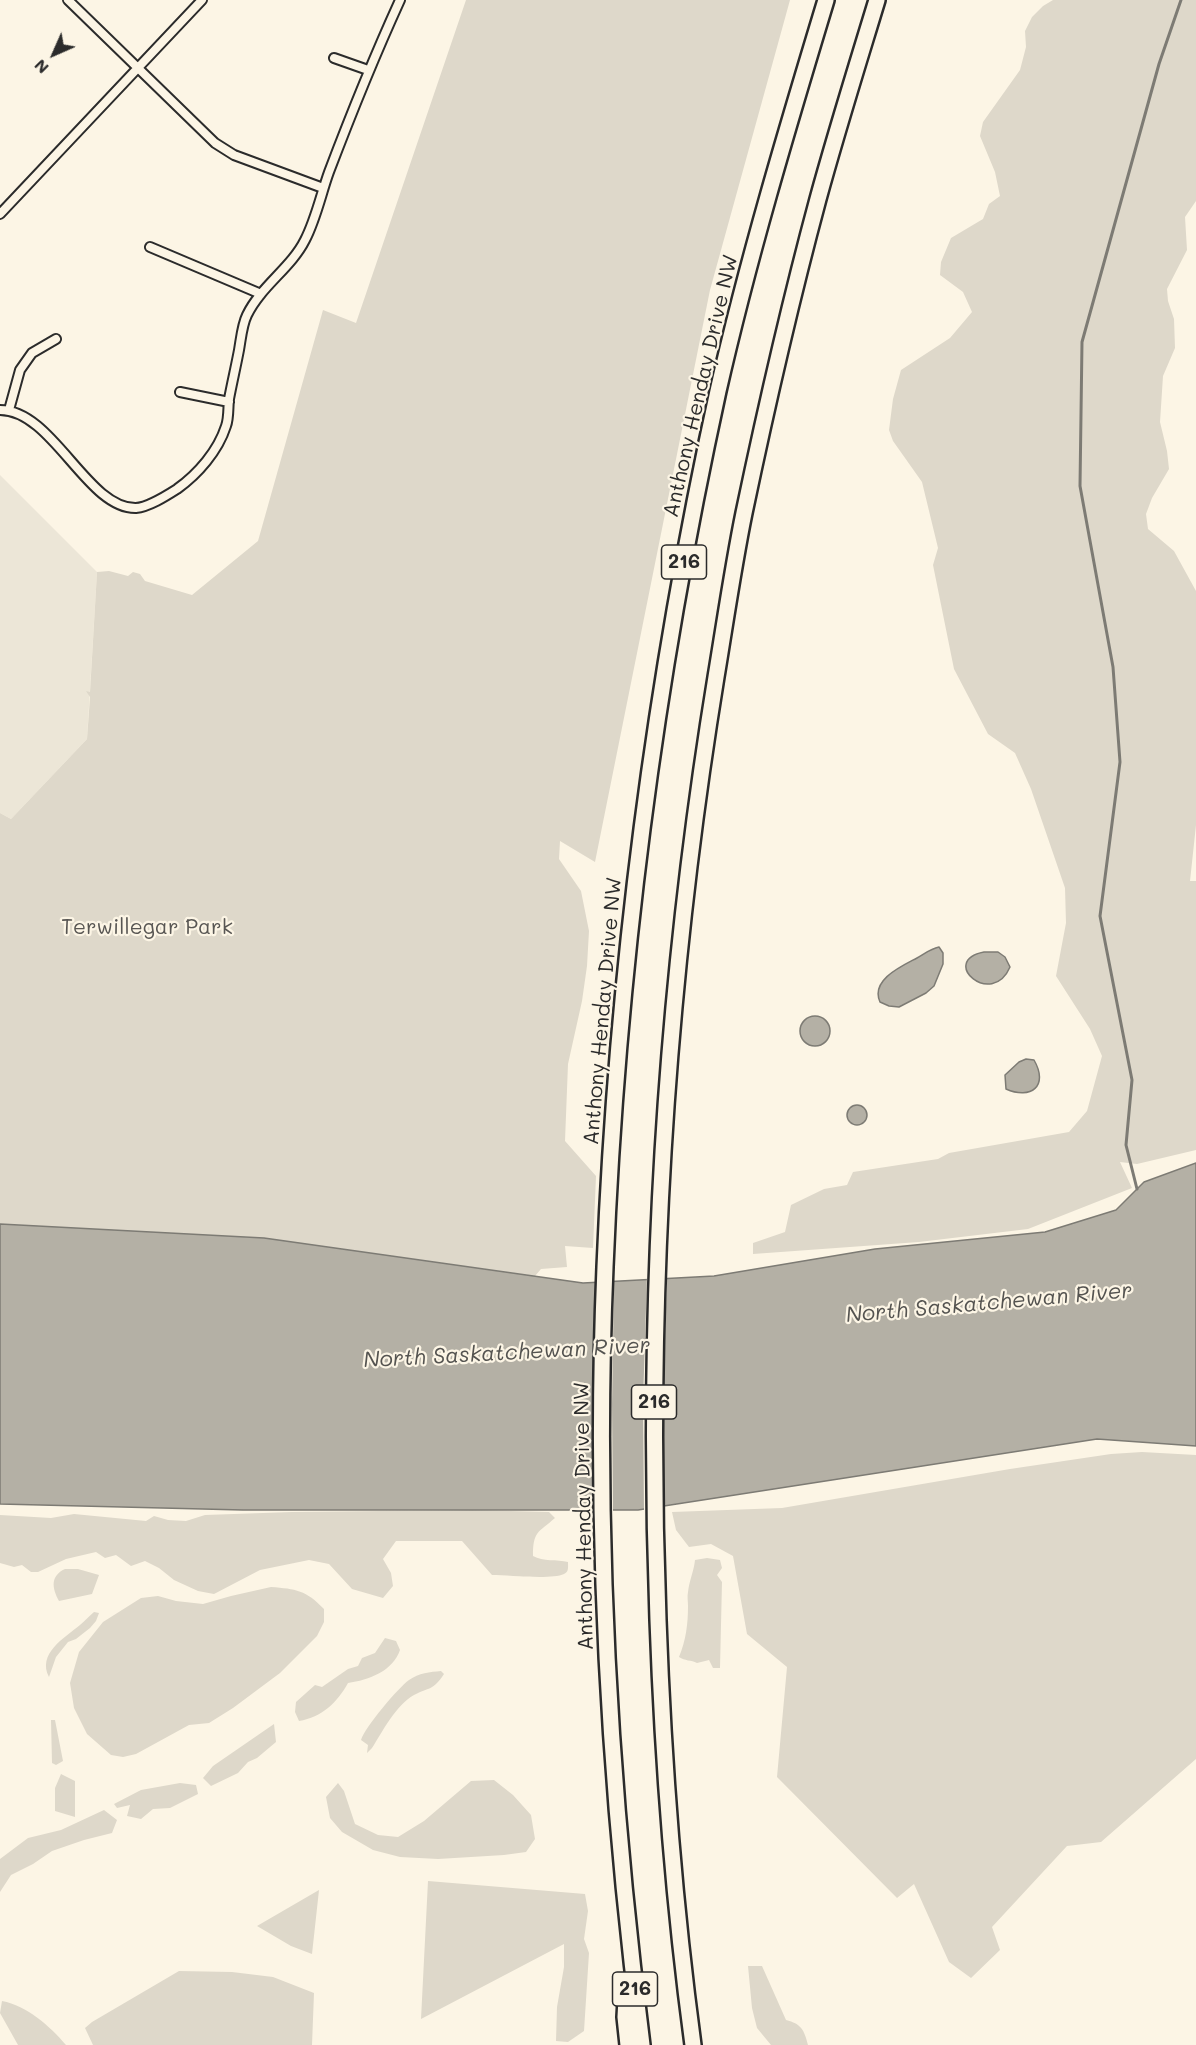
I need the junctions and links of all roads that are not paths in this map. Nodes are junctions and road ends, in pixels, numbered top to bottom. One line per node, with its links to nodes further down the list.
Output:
1 (68, 0): 7 (street)
2 (202, 0): 7 (street)
3 (400, 0): 8 (street)
4 (826, 0): 17 (highway, Anthony Henday Drive NW / 216)
5 (877, 0): 20 (highway, 216)
6 (334, 58): 8 (street)
7 (138, 69): 9 (street); 10 (street)
8 (368, 70): 9 (street)
9 (323, 188): 12 (street)
10 (0, 214)
11 (150, 247): 12 (street)
12 (261, 294): 15 (street)
13 (56, 339): 16 (street)
14 (180, 392): 15 (street)
15 (229, 402): 16 (street)
16 (4, 410)
17 (629, 1933): 18 (highway); 19 (highway, Anthony Henday Drive NW / 216)
18 (628, 2045)
19 (642, 2045)
20 (693, 2045)

